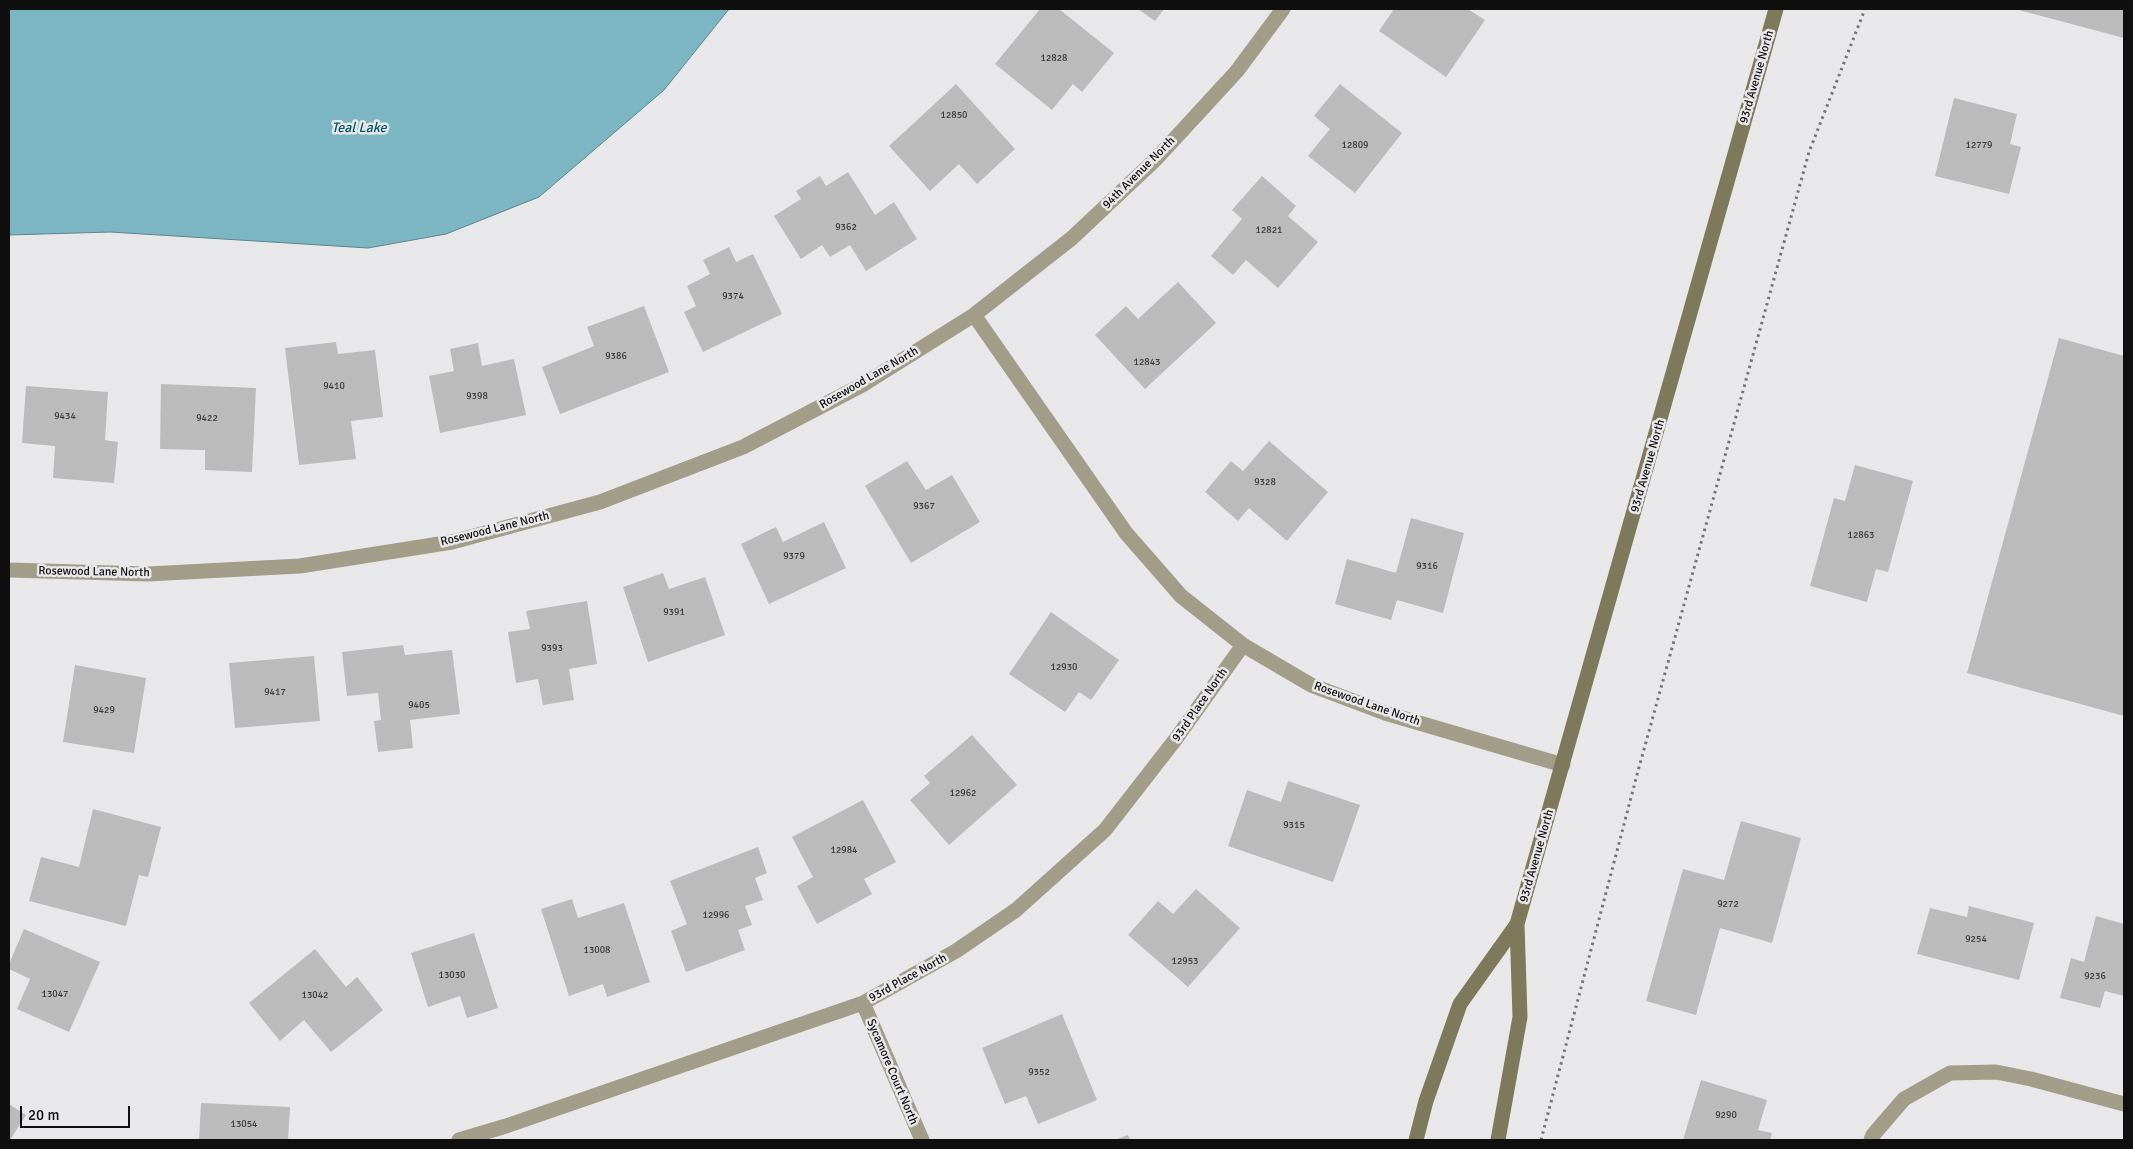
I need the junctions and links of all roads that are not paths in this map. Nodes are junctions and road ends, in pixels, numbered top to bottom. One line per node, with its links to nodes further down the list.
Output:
1 (1283, 9): 3 (street, 94th Avenue North)
2 (1776, 9): 6 (street, 93rd Avenue North)
3 (974, 315): 4 (street, Rosewood Lane North); 5 (street, Rosewood Lane North)
4 (9, 570)
5 (1243, 645): 6 (street, Rosewood Lane North); 8 (street, 93rd Place North)
6 (1563, 765): 7 (street, 93rd Avenue North)
7 (1517, 924): 12 (street, 93rd Avenue North); 13 (street, 93rd Avenue North)
8 (863, 1003): 10 (street, 93rd Place North); 11 (street, Sycamore Court North)
9 (2124, 1104): 14 (street)
10 (458, 1140)
11 (922, 1140)
12 (1416, 1140)
13 (1498, 1140)
14 (1871, 1140)

